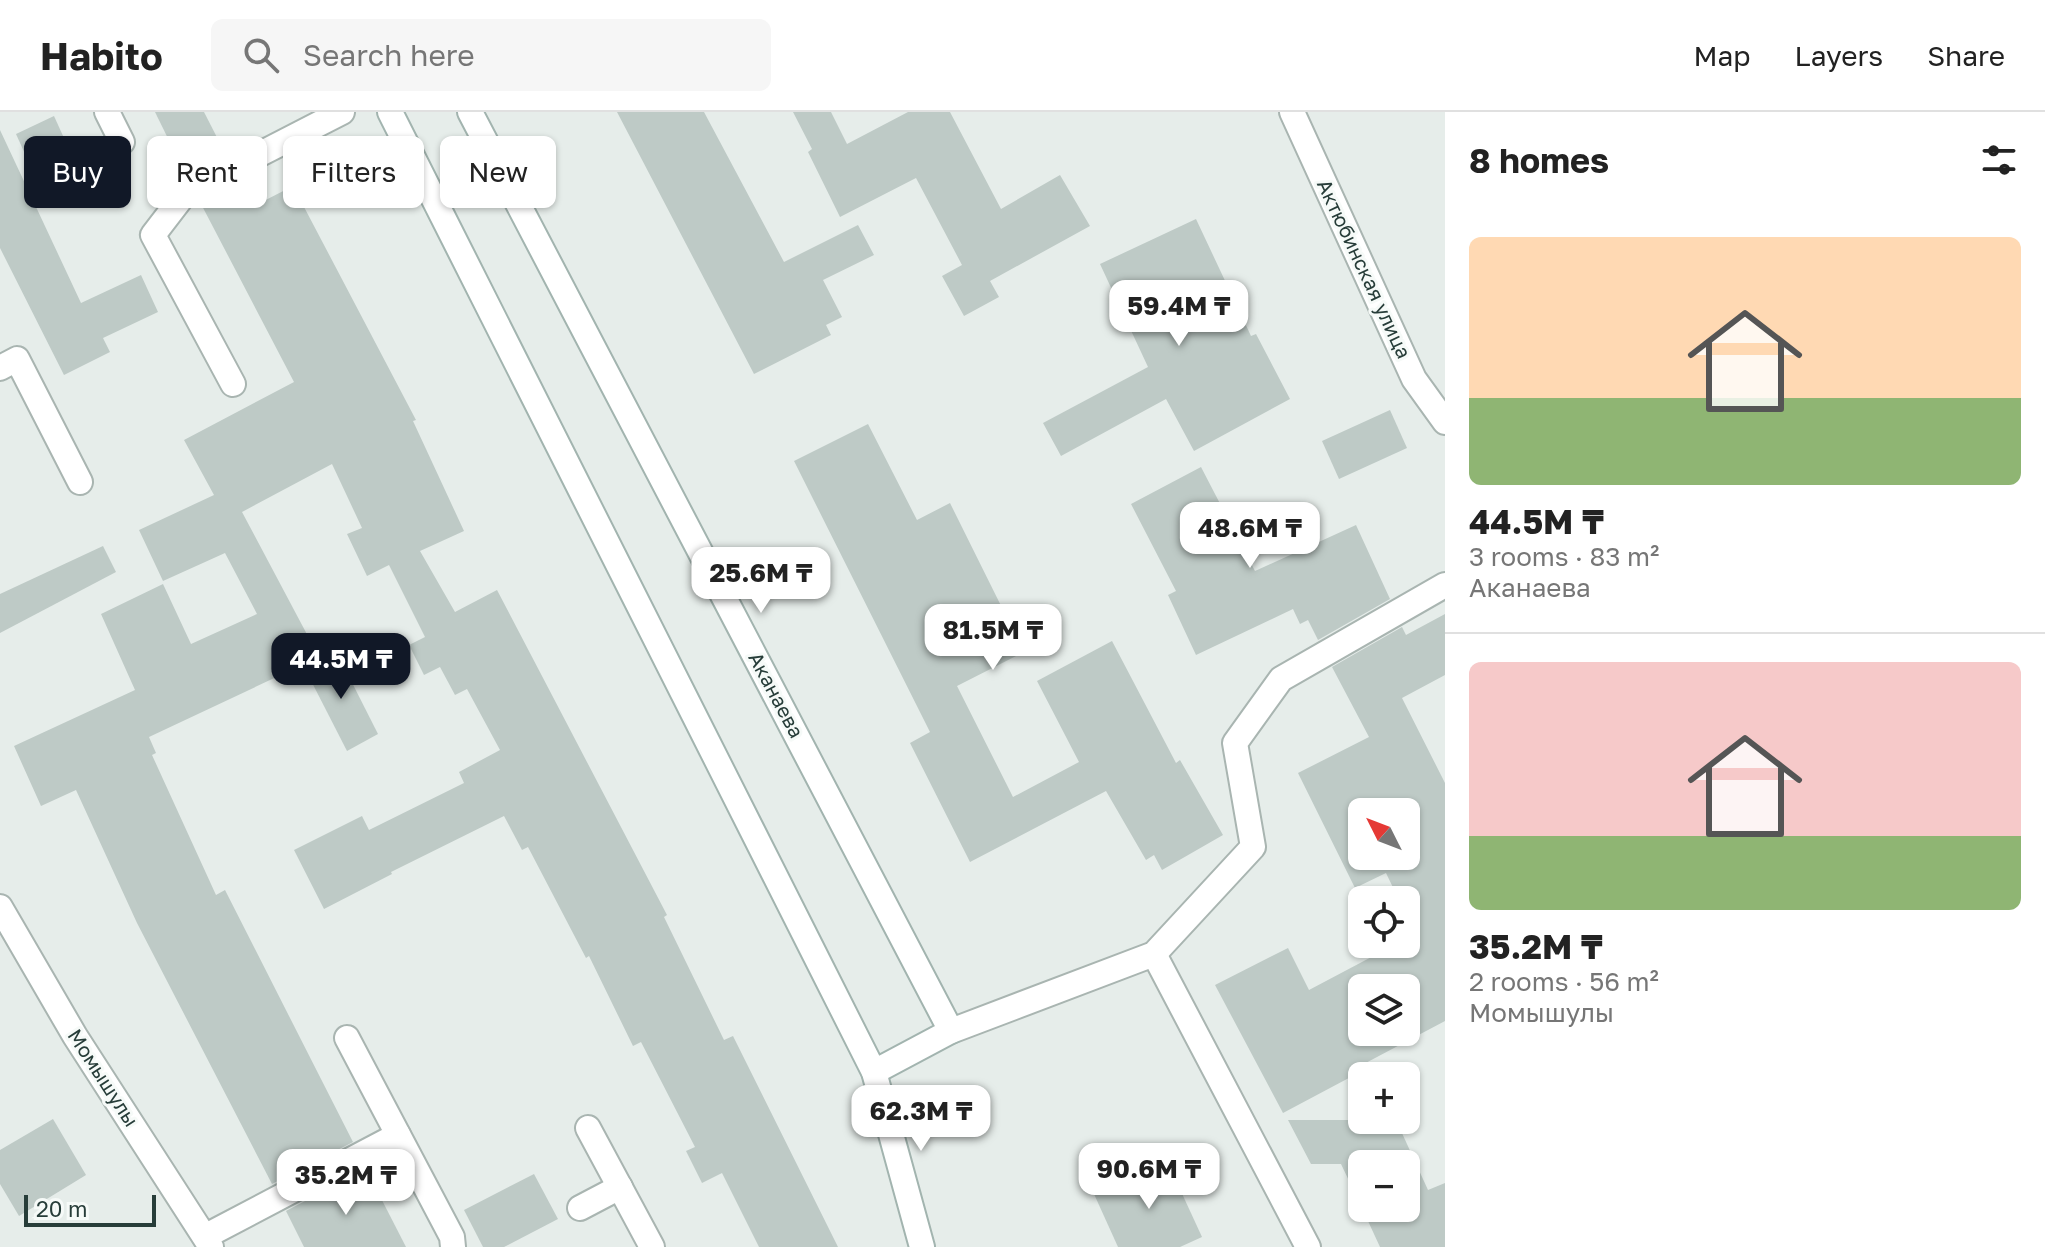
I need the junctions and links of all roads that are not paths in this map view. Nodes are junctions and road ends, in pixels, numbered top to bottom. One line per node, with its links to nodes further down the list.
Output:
1 (107, 112): 6 (street)
2 (342, 112): 8 (street)
3 (390, 112): 16 (street)
4 (470, 112): 14 (street, Аканаева)
5 (1292, 112): 9 (street, Актюбинская улица)
6 (119, 136)
7 (0, 368): 10 (street)
8 (233, 384)
9 (1445, 422)
10 (80, 482)
11 (1445, 585): 13 (street)
12 (0, 907): 21 (street, Момышулы)
13 (1154, 954): 14 (street); 25 (street)
14 (951, 1031): 16 (street)
15 (347, 1038): 18 (street)
16 (874, 1072): 24 (street)
17 (588, 1128): 19 (street)
18 (398, 1135): 21 (street); 22 (street)
19 (620, 1187): 20 (street); 23 (street)
20 (580, 1208)
21 (209, 1241)
22 (453, 1247)
23 (652, 1247)
24 (922, 1247)
25 (1308, 1247)

